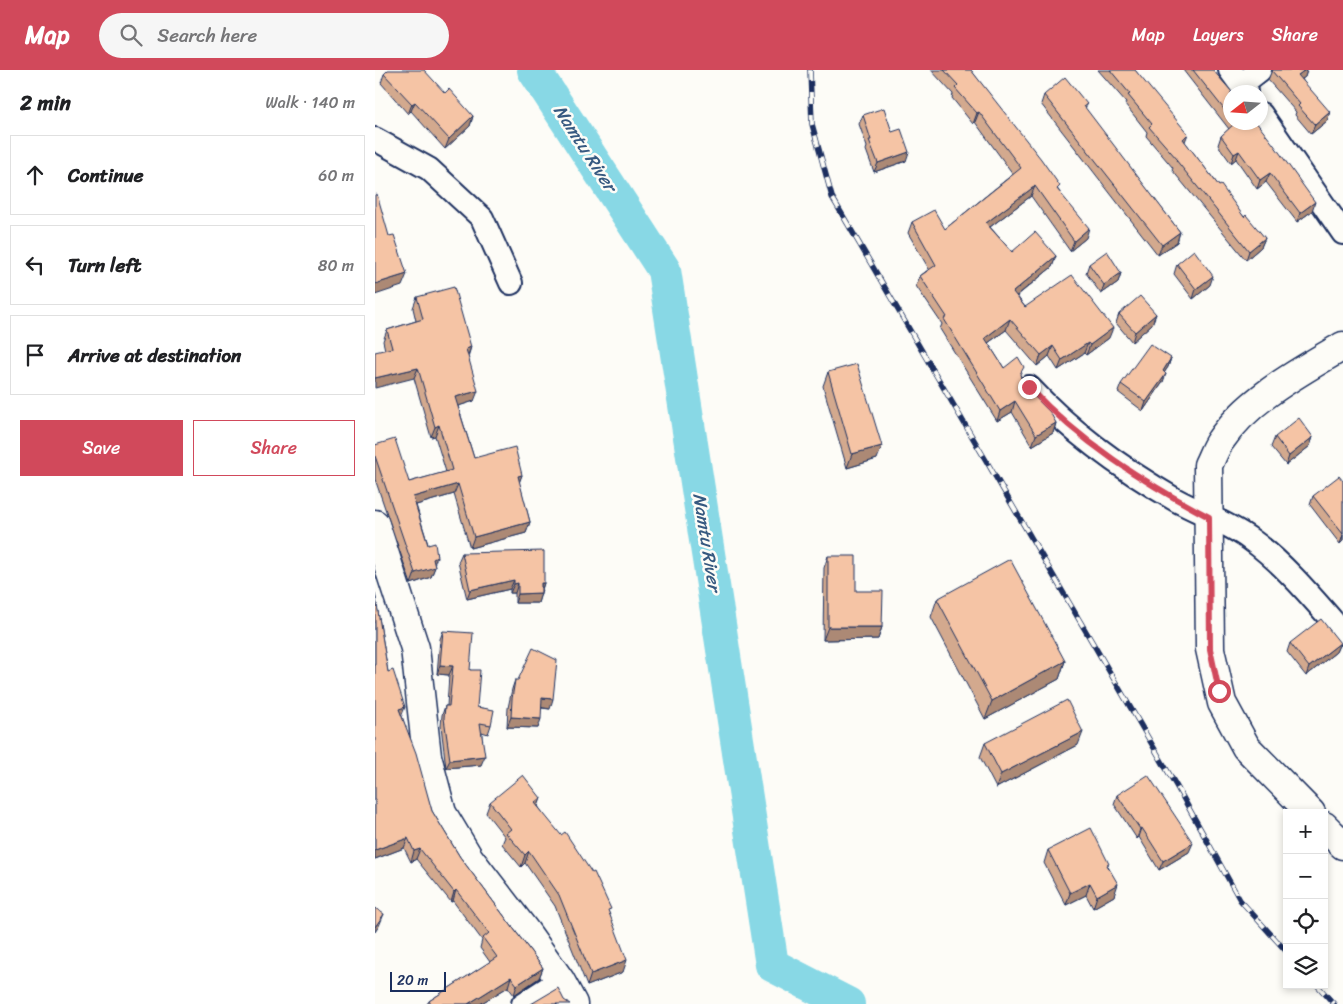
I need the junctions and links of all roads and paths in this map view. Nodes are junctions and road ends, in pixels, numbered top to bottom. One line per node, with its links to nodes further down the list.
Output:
1 (1260, 70): 2 (street)
2 (1239, 82)
3 (1268, 124): 5 (street)
4 (375, 139): 6 (street)
5 (1343, 233)
6 (511, 283)
7 (1343, 346): 9 (street)
8 (1029, 387): 9 (street)
9 (1209, 517): 11 (street); 12 (street)
10 (375, 524): 15 (street)
11 (1343, 633)
12 (1307, 809)
13 (1328, 830): 14 (street)
14 (1343, 845)
15 (560, 980): 16 (street); 17 (street)
16 (523, 1004)
17 (573, 1004)

